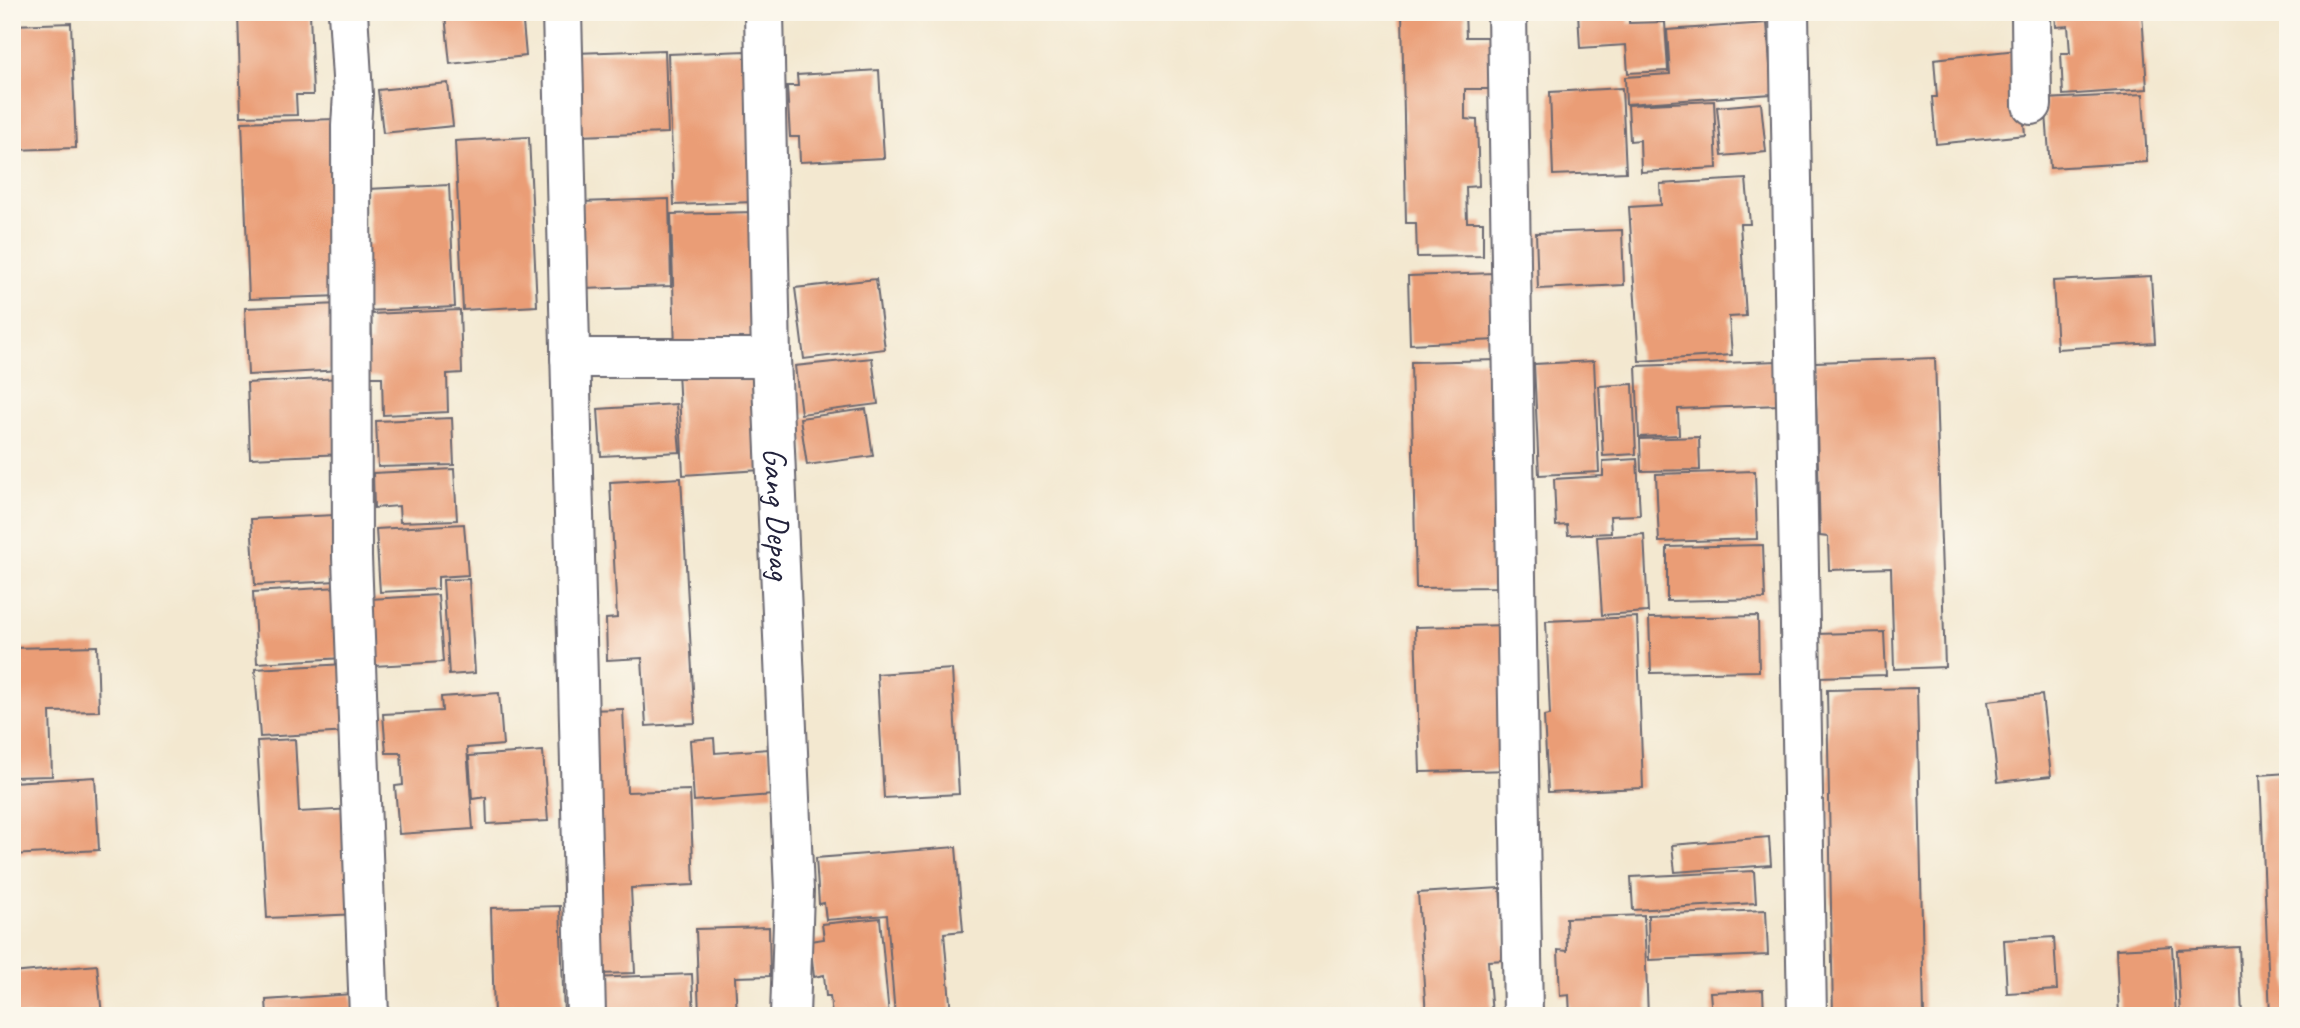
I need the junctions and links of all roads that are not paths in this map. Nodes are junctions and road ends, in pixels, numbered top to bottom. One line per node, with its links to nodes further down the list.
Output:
1 (348, 12): 10 (street)
2 (562, 12): 8 (street)
3 (764, 12): 9 (street, Gang Depag)
4 (1507, 12): 13 (street)
5 (1788, 12): 14 (street)
6 (2031, 12): 7 (street)
7 (2032, 105)
8 (570, 358): 9 (street); 11 (street)
9 (771, 358): 12 (street, Gang Depag)
10 (369, 1016)
11 (586, 1016)
12 (790, 1016)
13 (1523, 1016)
14 (1807, 1016)

